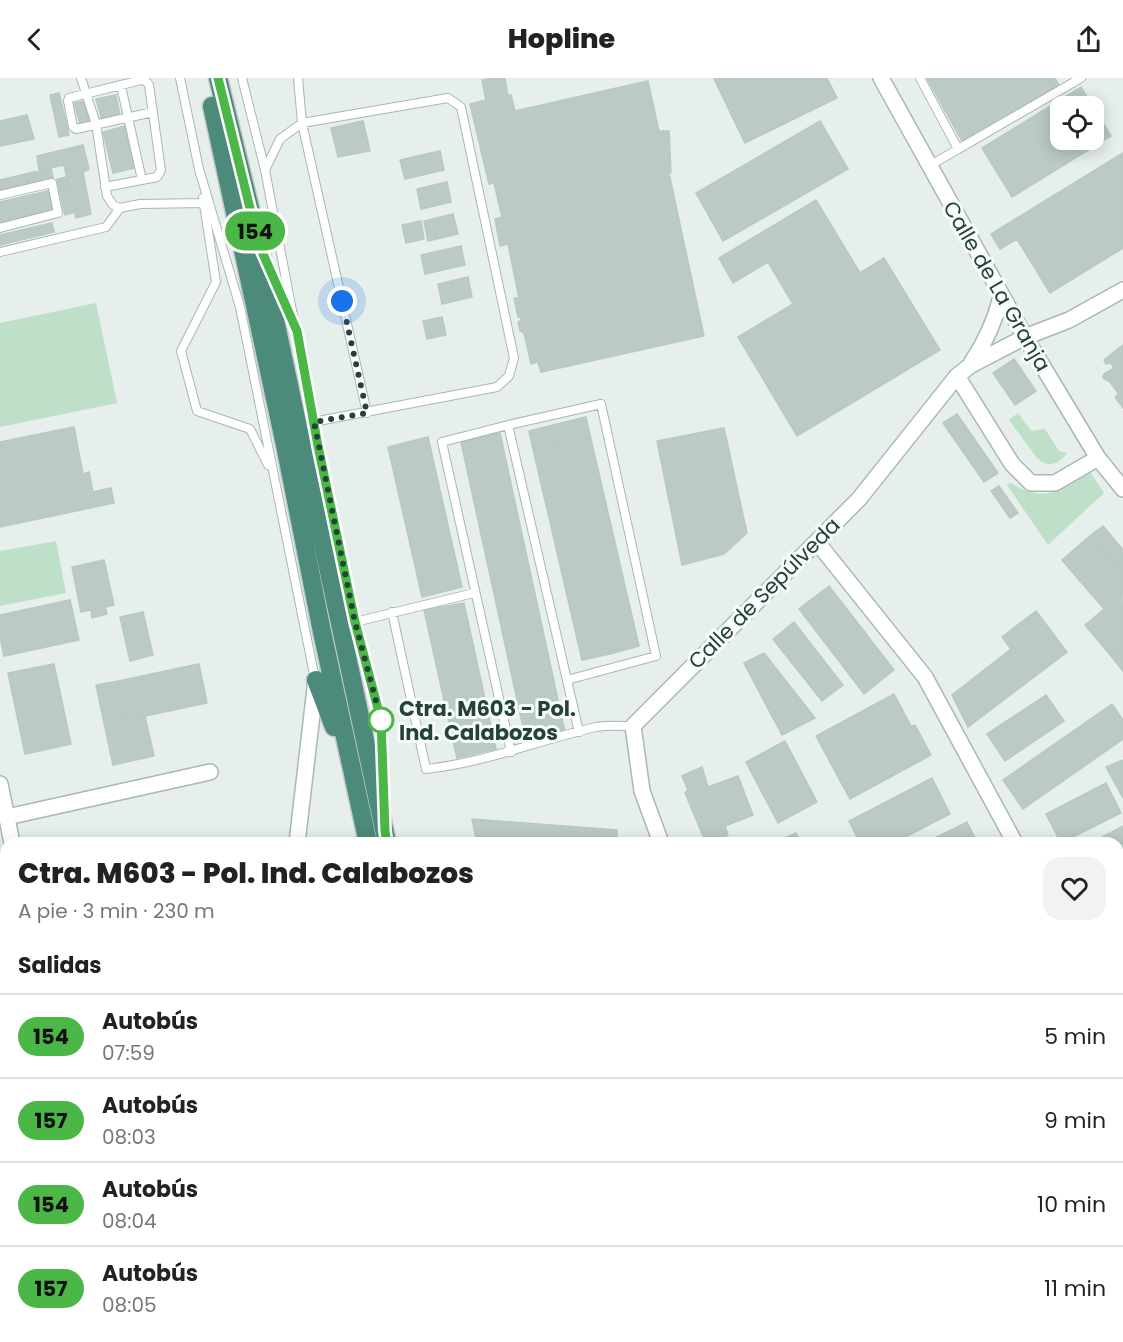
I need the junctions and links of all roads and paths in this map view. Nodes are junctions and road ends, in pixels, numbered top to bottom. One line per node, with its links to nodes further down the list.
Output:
1 (81, 78): 11 (lane)
2 (180, 78): 18 (lane)
3 (206, 78): 50 (highway)
4 (218, 78): 26 (highway)
5 (242, 78): 19 (lane)
6 (298, 78): 14 (lane)
7 (881, 78): 17 (street, Calle de La Granja)
8 (920, 78): 16 (lane)
9 (1081, 78): 16 (lane)
10 (121, 86): 11 (lane); 12 (lane); 13 (lane)
11 (86, 94): 15 (lane); 15 (lane)
12 (153, 112): 13 (lane); 20 (lane)
13 (129, 118): 15 (lane); 20 (lane)
14 (302, 123): 19 (lane); 34 (lane); 34 (lane)
15 (96, 124): 21 (lane)
16 (958, 149): 17 (lane)
17 (929, 166): 29 (street, Calle de La Granja)
18 (199, 169): 23 (lane); 38 (lane)
19 (265, 170): 30 (lane)
20 (142, 180): 21 (lane)
21 (105, 187): 24 (lane)
22 (0, 195): 25 (lane)
23 (204, 203): 24 (lane); 38 (lane)
24 (120, 208): 27 (lane)
25 (0, 228)
26 (259, 245): 30 (lane); 56 (highway)
27 (0, 252)
28 (1123, 290): 31 (street, Calle de Sepúlveda)
29 (1001, 297): 31 (street, Calle de La Granja); 32 (street, Calle de Sepúlveda)
30 (297, 331): 35 (lane)
31 (1025, 337): 32 (street, Calle de Sepúlveda); 37 (street, Calle de La Granja)
32 (970, 365): 33 (street, Calle de Sepúlveda)
33 (957, 376): 37 (street); 40 (street, Calle de Sepúlveda)
34 (367, 413): 35 (lane)
35 (314, 422): 43 (lane)
36 (508, 425): 41 (lane); 45 (lane); 45 (lane)
37 (1098, 458): 39 (street, Calle de La Granja)
38 (273, 474): 44 (lane)
39 (1123, 489)
40 (817, 542): 46 (street, Calle de Sepúlveda); 58 (street)
41 (474, 592): 42 (lane); 48 (lane)
42 (392, 612): 43 (lane); 48 (lane)
43 (355, 622): 56 (lane)
44 (316, 680): 50 (highway); 54 (street)
45 (567, 680): 47 (lane)
46 (633, 726): 47 (lane); 57 (street)
47 (579, 732): 48 (lane)
48 (511, 752)
49 (210, 772): 52 (street)
50 (355, 779): 55 (highway)
51 (0, 784): 52 (street)
52 (7, 817): 53 (street)
53 (11, 837)
54 (298, 837)
55 (368, 837)
56 (386, 837)
57 (660, 837)
58 (1012, 837)

